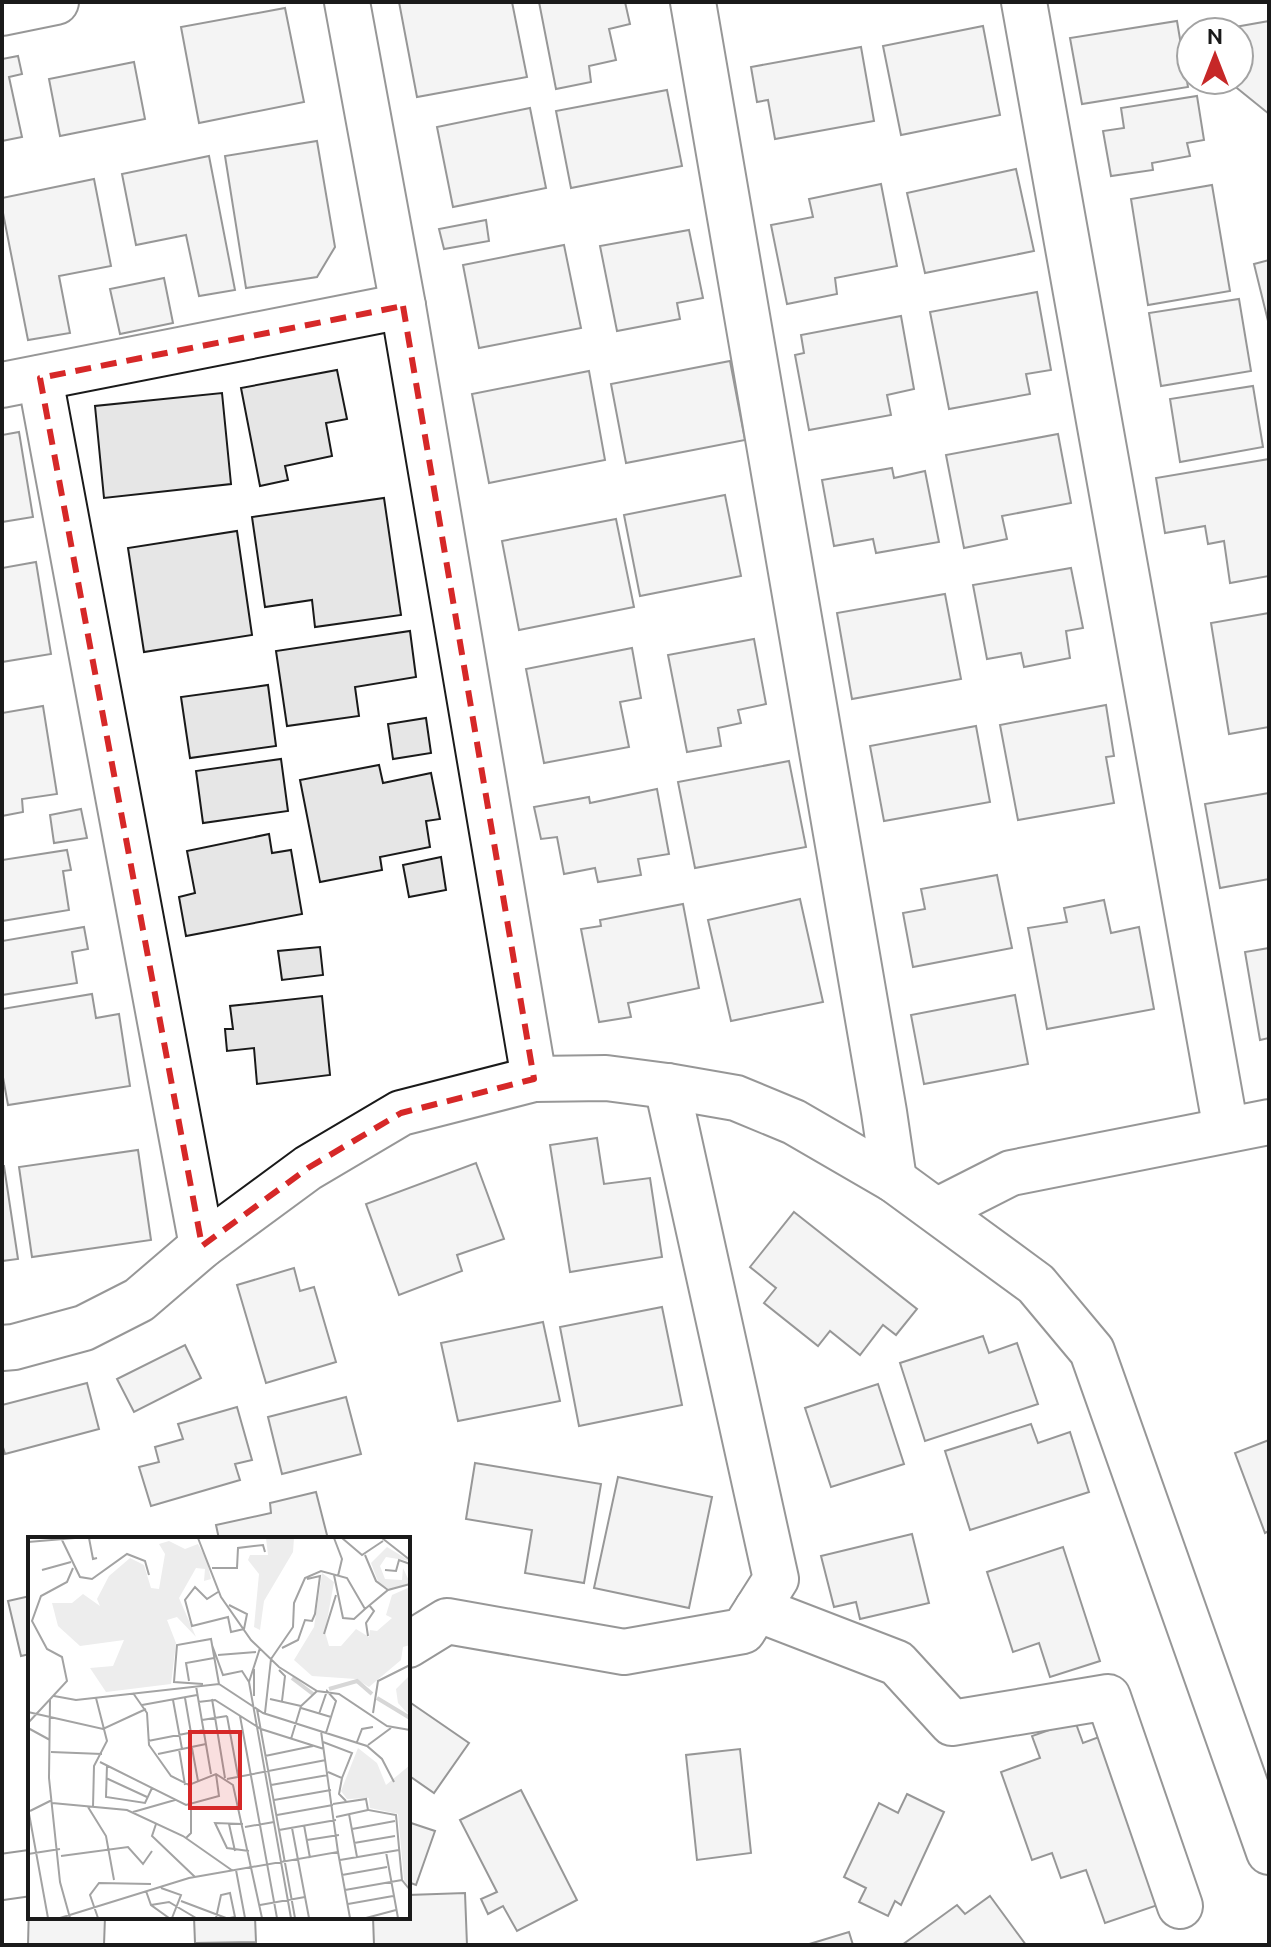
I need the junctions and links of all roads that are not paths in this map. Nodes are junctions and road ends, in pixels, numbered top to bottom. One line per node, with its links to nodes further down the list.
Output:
1 (347, 2): 4 (street)
2 (693, 2): 10 (street)
3 (1024, 2): 9 (street)
4 (403, 306): 5 (street); 6 (street)
5 (21, 382): 12 (street)
6 (534, 1079): 7 (street); 12 (street)
7 (667, 1086): 10 (street); 14 (street)
8 (1269, 1122): 9 (street)
9 (1226, 1130): 11 (street)
10 (894, 1180): 11 (street)
11 (938, 1210): 16 (street)
12 (202, 1246): 13 (street)
13 (2, 1348)
14 (757, 1609): 15 (street); 19 (street)
15 (410, 1644)
16 (1269, 1852)
17 (28, 1873): 18 (street)
18 (2, 1877)
19 (1180, 1906)

